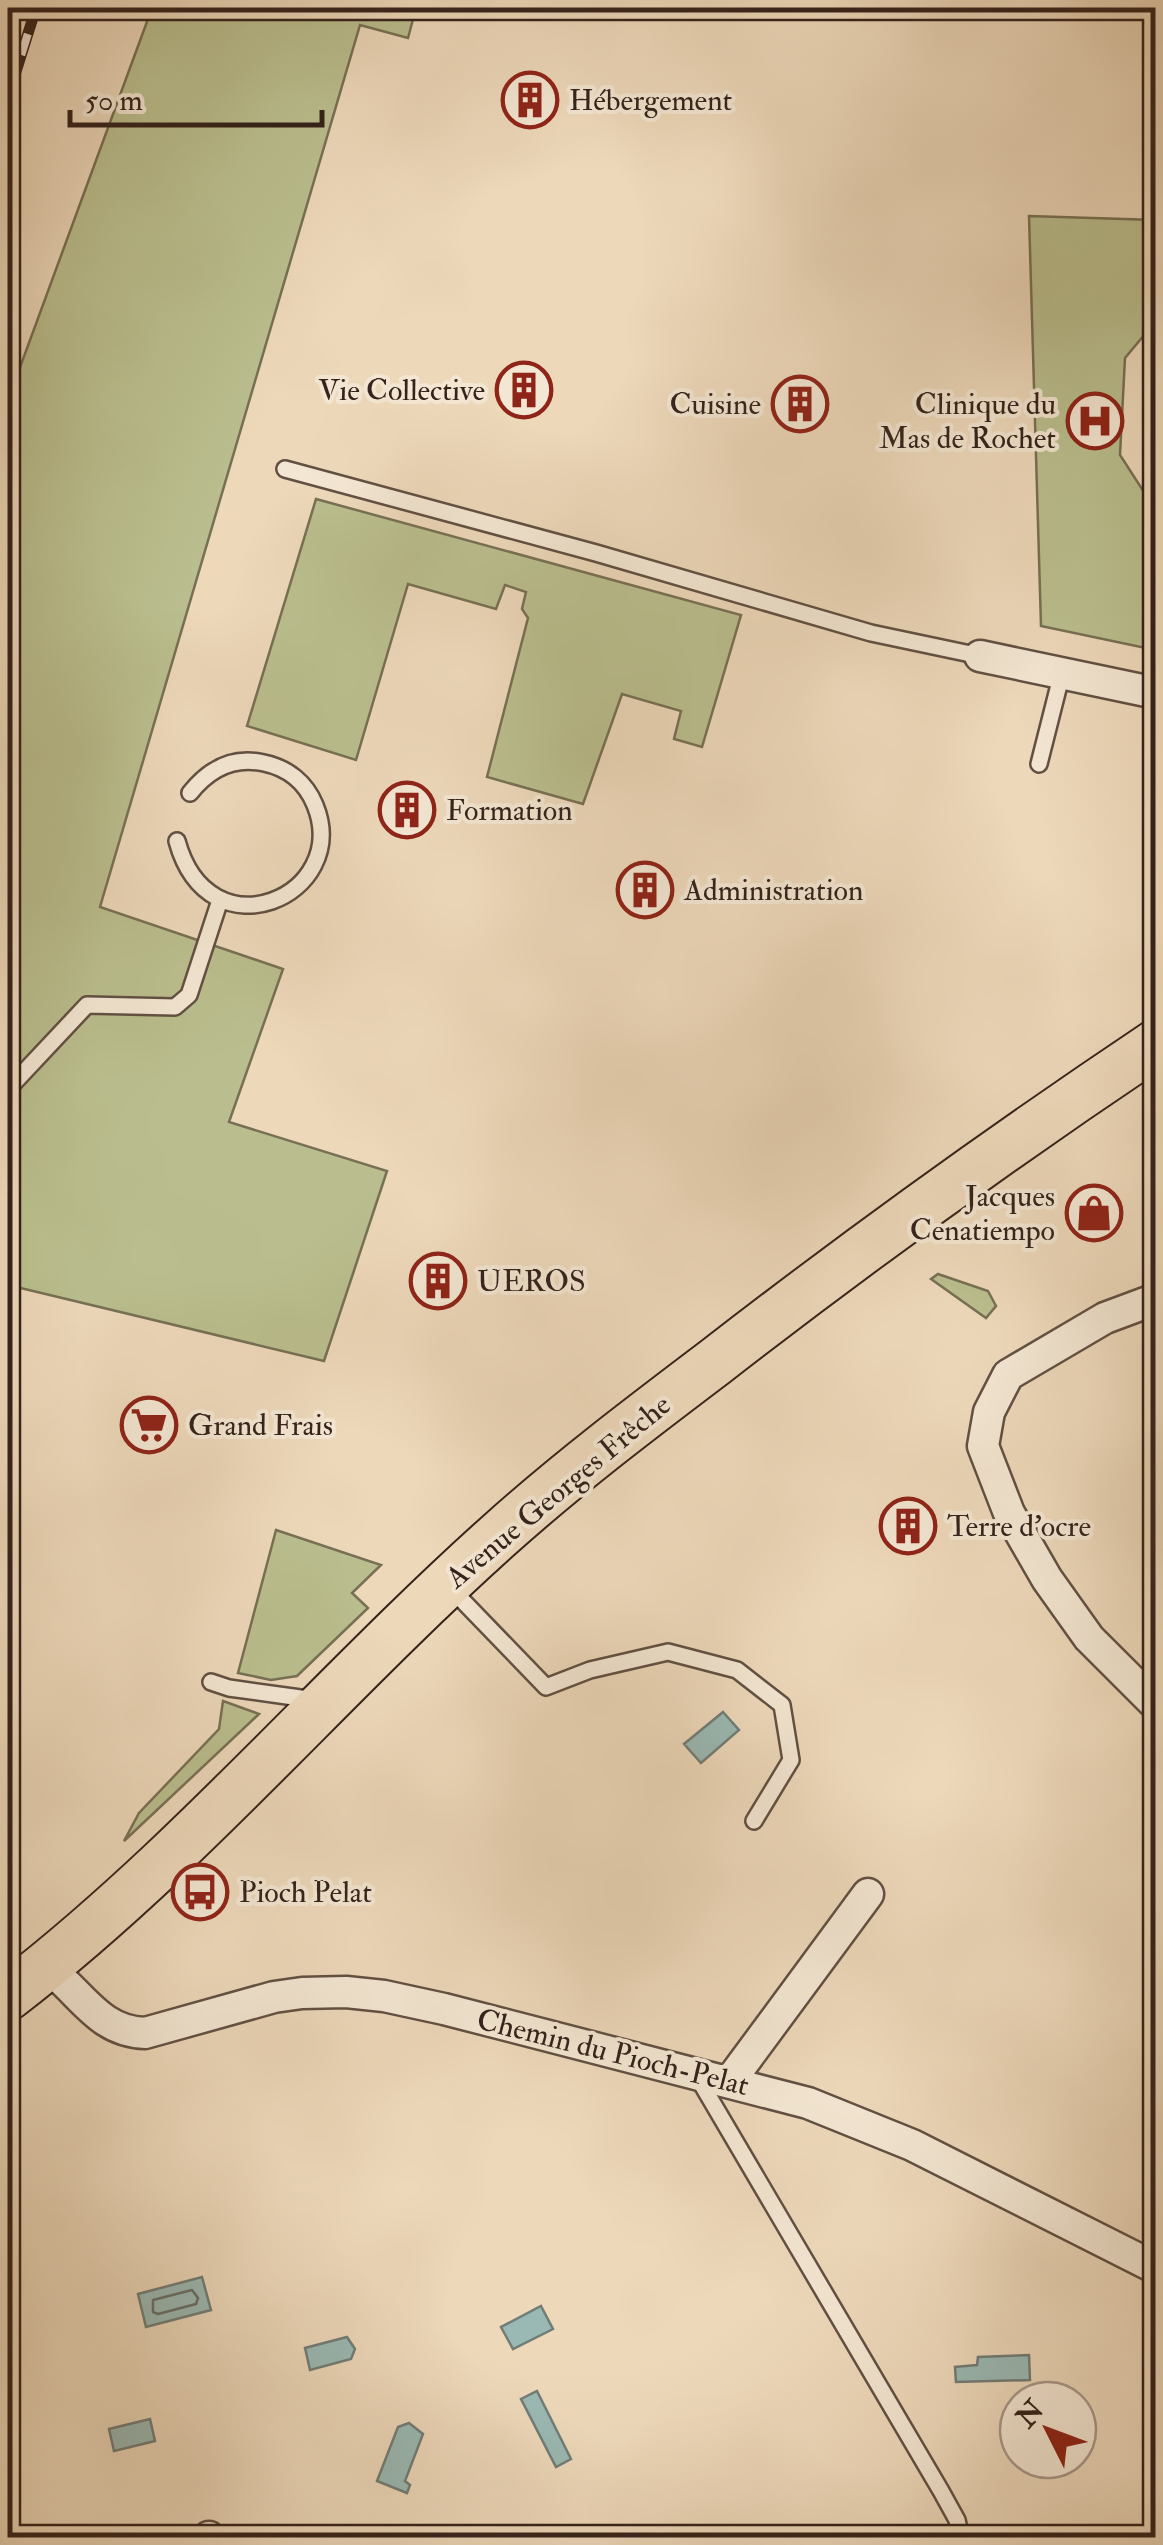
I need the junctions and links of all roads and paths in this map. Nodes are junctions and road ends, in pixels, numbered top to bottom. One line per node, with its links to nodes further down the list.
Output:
1 (284, 470): 2 (lane)
2 (980, 656): 3 (street)
3 (1062, 673): 4 (street); 5 (lane)
4 (1156, 693)
5 (1040, 764)
6 (190, 792): 8 (lane)
7 (177, 840): 8 (lane)
8 (220, 900): 11 (lane)
9 (1156, 1044): 15 (main road, Avenue Georges Frêche)
10 (1156, 1072): 13 (main road, Avenue Georges Frêche)
11 (8, 1090)
12 (1156, 1300): 16 (street)
13 (462, 1600): 17 (lane); 19 (main road, Avenue Georges Frêche)
14 (211, 1682): 15 (lane)
15 (324, 1702): 20 (main road, Avenue Georges Frêche)
16 (1156, 1704)
17 (754, 1821)
18 (868, 1894): 23 (street)
19 (60, 1978): 21 (main road, Avenue Georges Frêche); 22 (street, Chemin du Pioch-Pelat)
20 (8, 1996)
21 (8, 2018)
22 (694, 2073): 23 (street, Chemin du Pioch-Pelat); 25 (lane)
23 (730, 2081): 24 (street, Chemin du Pioch-Pelat)
24 (1156, 2268)
25 (962, 2538)

